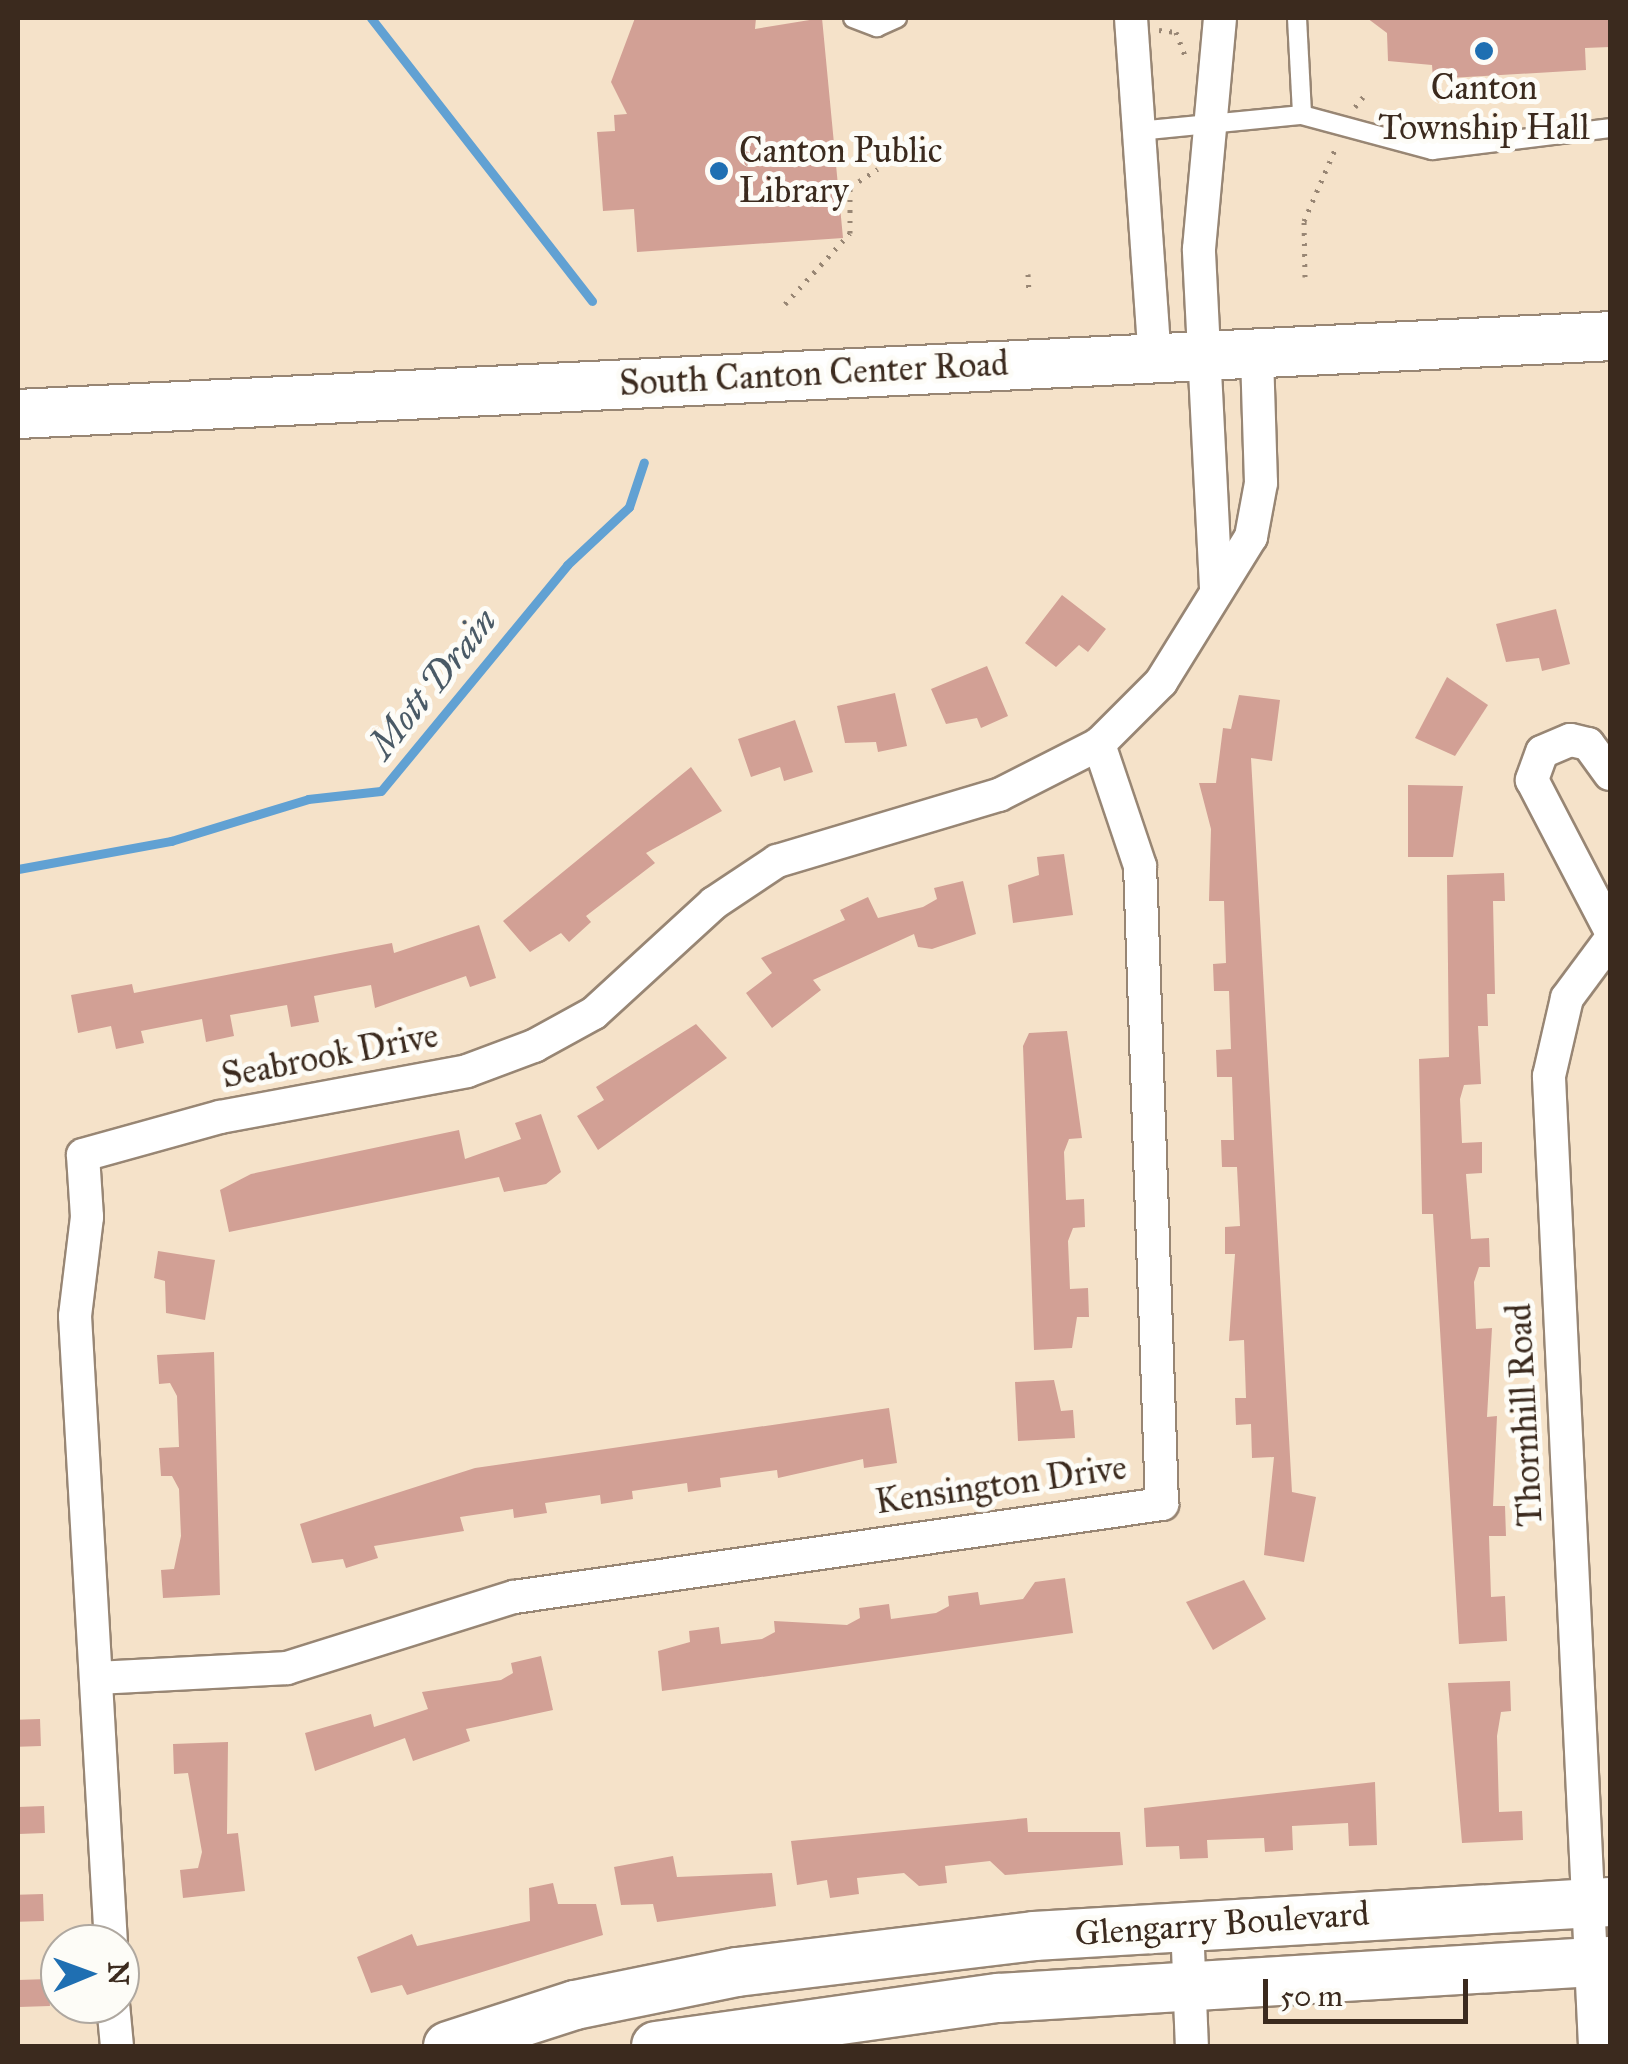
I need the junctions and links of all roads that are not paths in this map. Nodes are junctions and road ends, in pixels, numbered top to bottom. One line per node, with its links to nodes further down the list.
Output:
1 (854, 18): 2 (lane)
2 (897, 18)
3 (1220, 18): 7 (street)
4 (1297, 18): 6 (lane)
5 (1142, 24): 9 (street)
6 (1302, 115): 7 (lane); 8 (lane)
7 (1209, 120): 9 (lane); 12 (street)
8 (1610, 128)
9 (1138, 131): 13 (street)
10 (1610, 336): 11 (street, South Canton Center Road)
11 (1257, 354): 12 (street, South Canton Center Road); 15 (street, Seabrook Drive)
12 (1208, 356): 13 (street, South Canton Center Road); 15 (street)
13 (1155, 357): 14 (street, South Canton Center Road)
14 (18, 414)
15 (1216, 588): 16 (street, Seabrook Drive)
16 (1098, 744): 20 (street, Seabrook Drive); 20 (street, Kensington Drive)
17 (1610, 774): 18 (street)
18 (1610, 930)
19 (1610, 940): 21 (street, Thornhill Road)
20 (98, 1678): 22 (street, Seabrook Drive)
21 (1600, 1903): 23 (street, Glengarry Boulevard); 25 (street, Thornhill Road)
22 (109, 1924)
23 (1186, 1924): 24 (street, Glengarry Boulevard); 26 (street)
24 (834, 1960): 27 (street); 28 (street, Glengarry Boulevard)
25 (1601, 1962): 26 (street, Glengarry Boulevard); 31 (street, Thornhill Road)
26 (1189, 1983): 27 (street, Glengarry Boulevard); 30 (street)
27 (842, 2018): 29 (street, Glengarry Boulevard)
28 (468, 2043)
29 (656, 2046)
30 (1192, 2046)
31 (1595, 2046)

